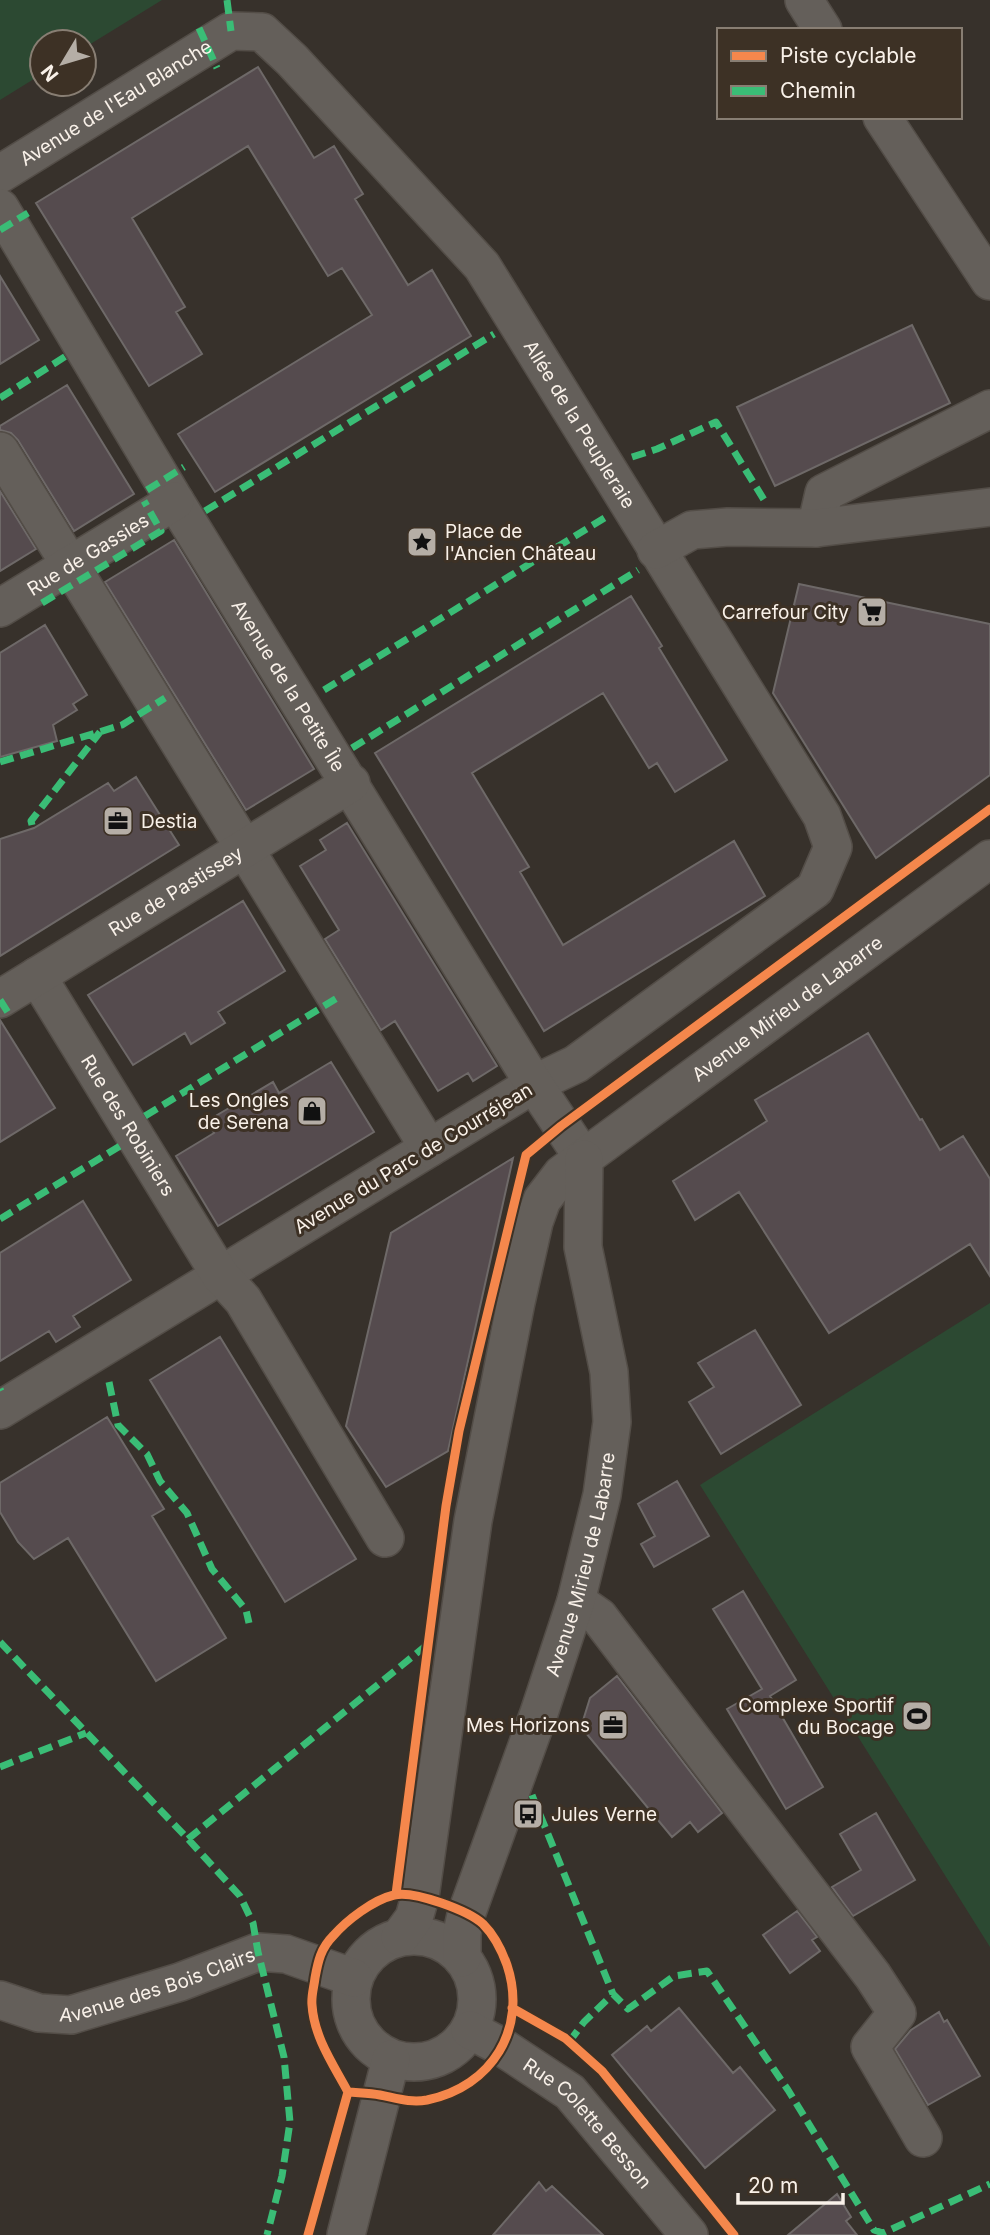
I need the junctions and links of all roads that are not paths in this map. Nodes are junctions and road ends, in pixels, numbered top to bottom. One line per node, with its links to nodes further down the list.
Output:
1 (804, 0): 2 (street)
2 (823, 28)
3 (231, 31): 5 (street, Avenue de l'Eau Blanche); 13 (street, Allée de la Peupleraie)
4 (882, 119): 7 (street)
5 (0, 173)
6 (0, 208): 10 (street, Avenue de la Petite Île)
7 (990, 281)
8 (990, 409): 12 (street)
9 (0, 451): 14 (street)
10 (175, 501): 14 (street, Rue de Gassies); 16 (street, Avenue de la Petite Île)
11 (990, 507): 12 (street)
12 (816, 528): 13 (street)
13 (656, 550): 19 (street, Allée de la Peupleraie)
14 (70, 565): 15 (street, Rue de Gassies); 17 (street)
15 (0, 608)
16 (351, 783): 17 (street, Rue de Pastissey); 22 (street, Avenue de la Petite Île)
17 (244, 849): 20 (street, Rue de Pastissey); 23 (street)
18 (990, 859): 24 (street, Avenue Mirieu de Labarre)
19 (815, 889): 22 (street, Avenue du Parc de Courréjean)
20 (37, 976): 21 (street, Rue de Pastissey); 27 (street, Rue des Robiniers)
21 (0, 999)
22 (534, 1084): 23 (street, Avenue du Parc de Courréjean); 24 (street, Avenue de la Petite Île)
23 (429, 1148): 27 (street, Avenue du Parc de Courréjean)
24 (583, 1159): 25 (street, Avenue Mirieu de Labarre); 26 (street, Avenue Mirieu de Labarre)
25 (534, 1222): 26 (street); 31 (street, Avenue Mirieu de Labarre)
26 (582, 1223): 30 (street, Avenue Mirieu de Labarre)
27 (220, 1275): 28 (street, Avenue du Parc de Courréjean); 29 (street, Rue des Robiniers)
28 (0, 1410)
29 (385, 1538)
30 (576, 1601): 32 (street, Avenue Mirieu de Labarre); 37 (street)
31 (400, 1937): 32 (street); 33 (street, Avenue Mirieu de Labarre)
32 (462, 1958): 35 (street, Avenue Mirieu de Labarre)
33 (354, 1978): 34 (street, Avenue des Bois Clairs); 36 (street)
34 (0, 2000)
35 (470, 2030): 36 (street); 39 (street, Rue Colette Besson)
36 (391, 2059): 38 (street)
37 (923, 2138)
38 (346, 2235)
39 (689, 2235)

